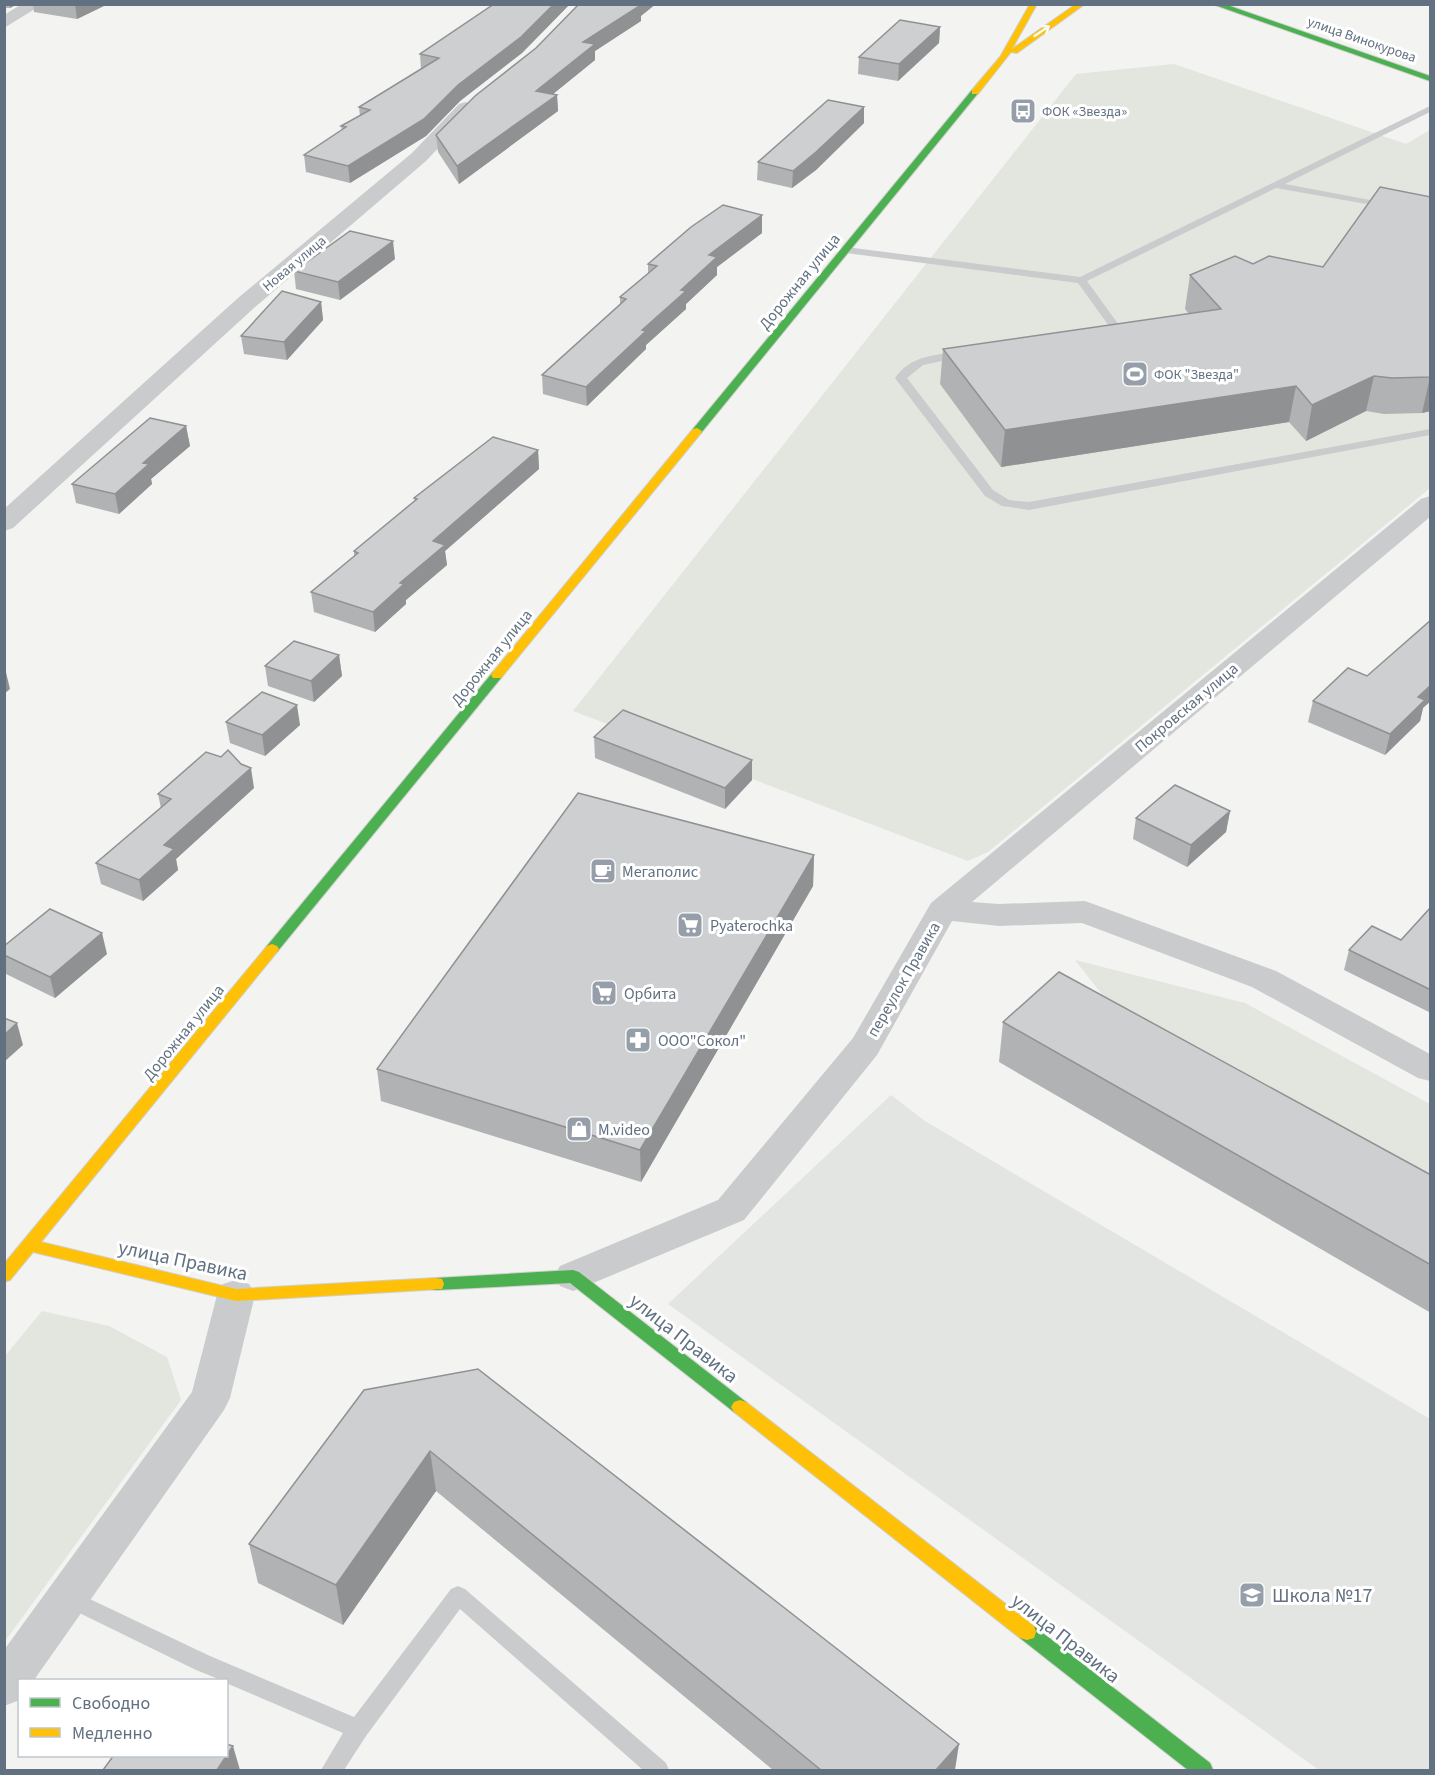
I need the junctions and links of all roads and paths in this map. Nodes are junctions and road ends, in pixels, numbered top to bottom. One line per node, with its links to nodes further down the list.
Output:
1 (35, 4): 5 (street)
2 (1034, 4): 6 (main road)
3 (1082, 4): 6 (main road, one-way to 3)
4 (1215, 4): 7 (main road, улица Винокурова)
5 (4, 23)
6 (1003, 58): 12 (main road, Дорожная улица)
7 (1431, 79)
8 (485, 93): 18 (street, Новая улица)
9 (1431, 109): 10 (lane)
10 (1275, 185): 11 (lane); 13 (lane)
11 (1397, 208)
12 (846, 250): 13 (lane); 21 (main road, Дорожная улица)
13 (1081, 280): 14 (lane)
14 (1094, 332)
15 (980, 351): 16 (lane)
16 (1431, 432)
17 (1431, 504): 19 (street, Покровская улица)
18 (4, 523)
19 (942, 910): 20 (street, переулок Правика); 23 (street, переулок Правика)
20 (1431, 1069)
21 (30, 1245): 22 (main road, Дорожная улица); 24 (main road, улица Правика)
22 (4, 1276)
23 (573, 1276): 24 (main road, улица Правика); 30 (main road, улица Правика)
24 (236, 1295): 25 (street)
25 (68, 1598): 26 (street); 27 (lane)
26 (4, 1686)
27 (358, 1729): 28 (lane); 29 (lane)
28 (332, 1770)
29 (658, 1770)
30 (1203, 1770)

